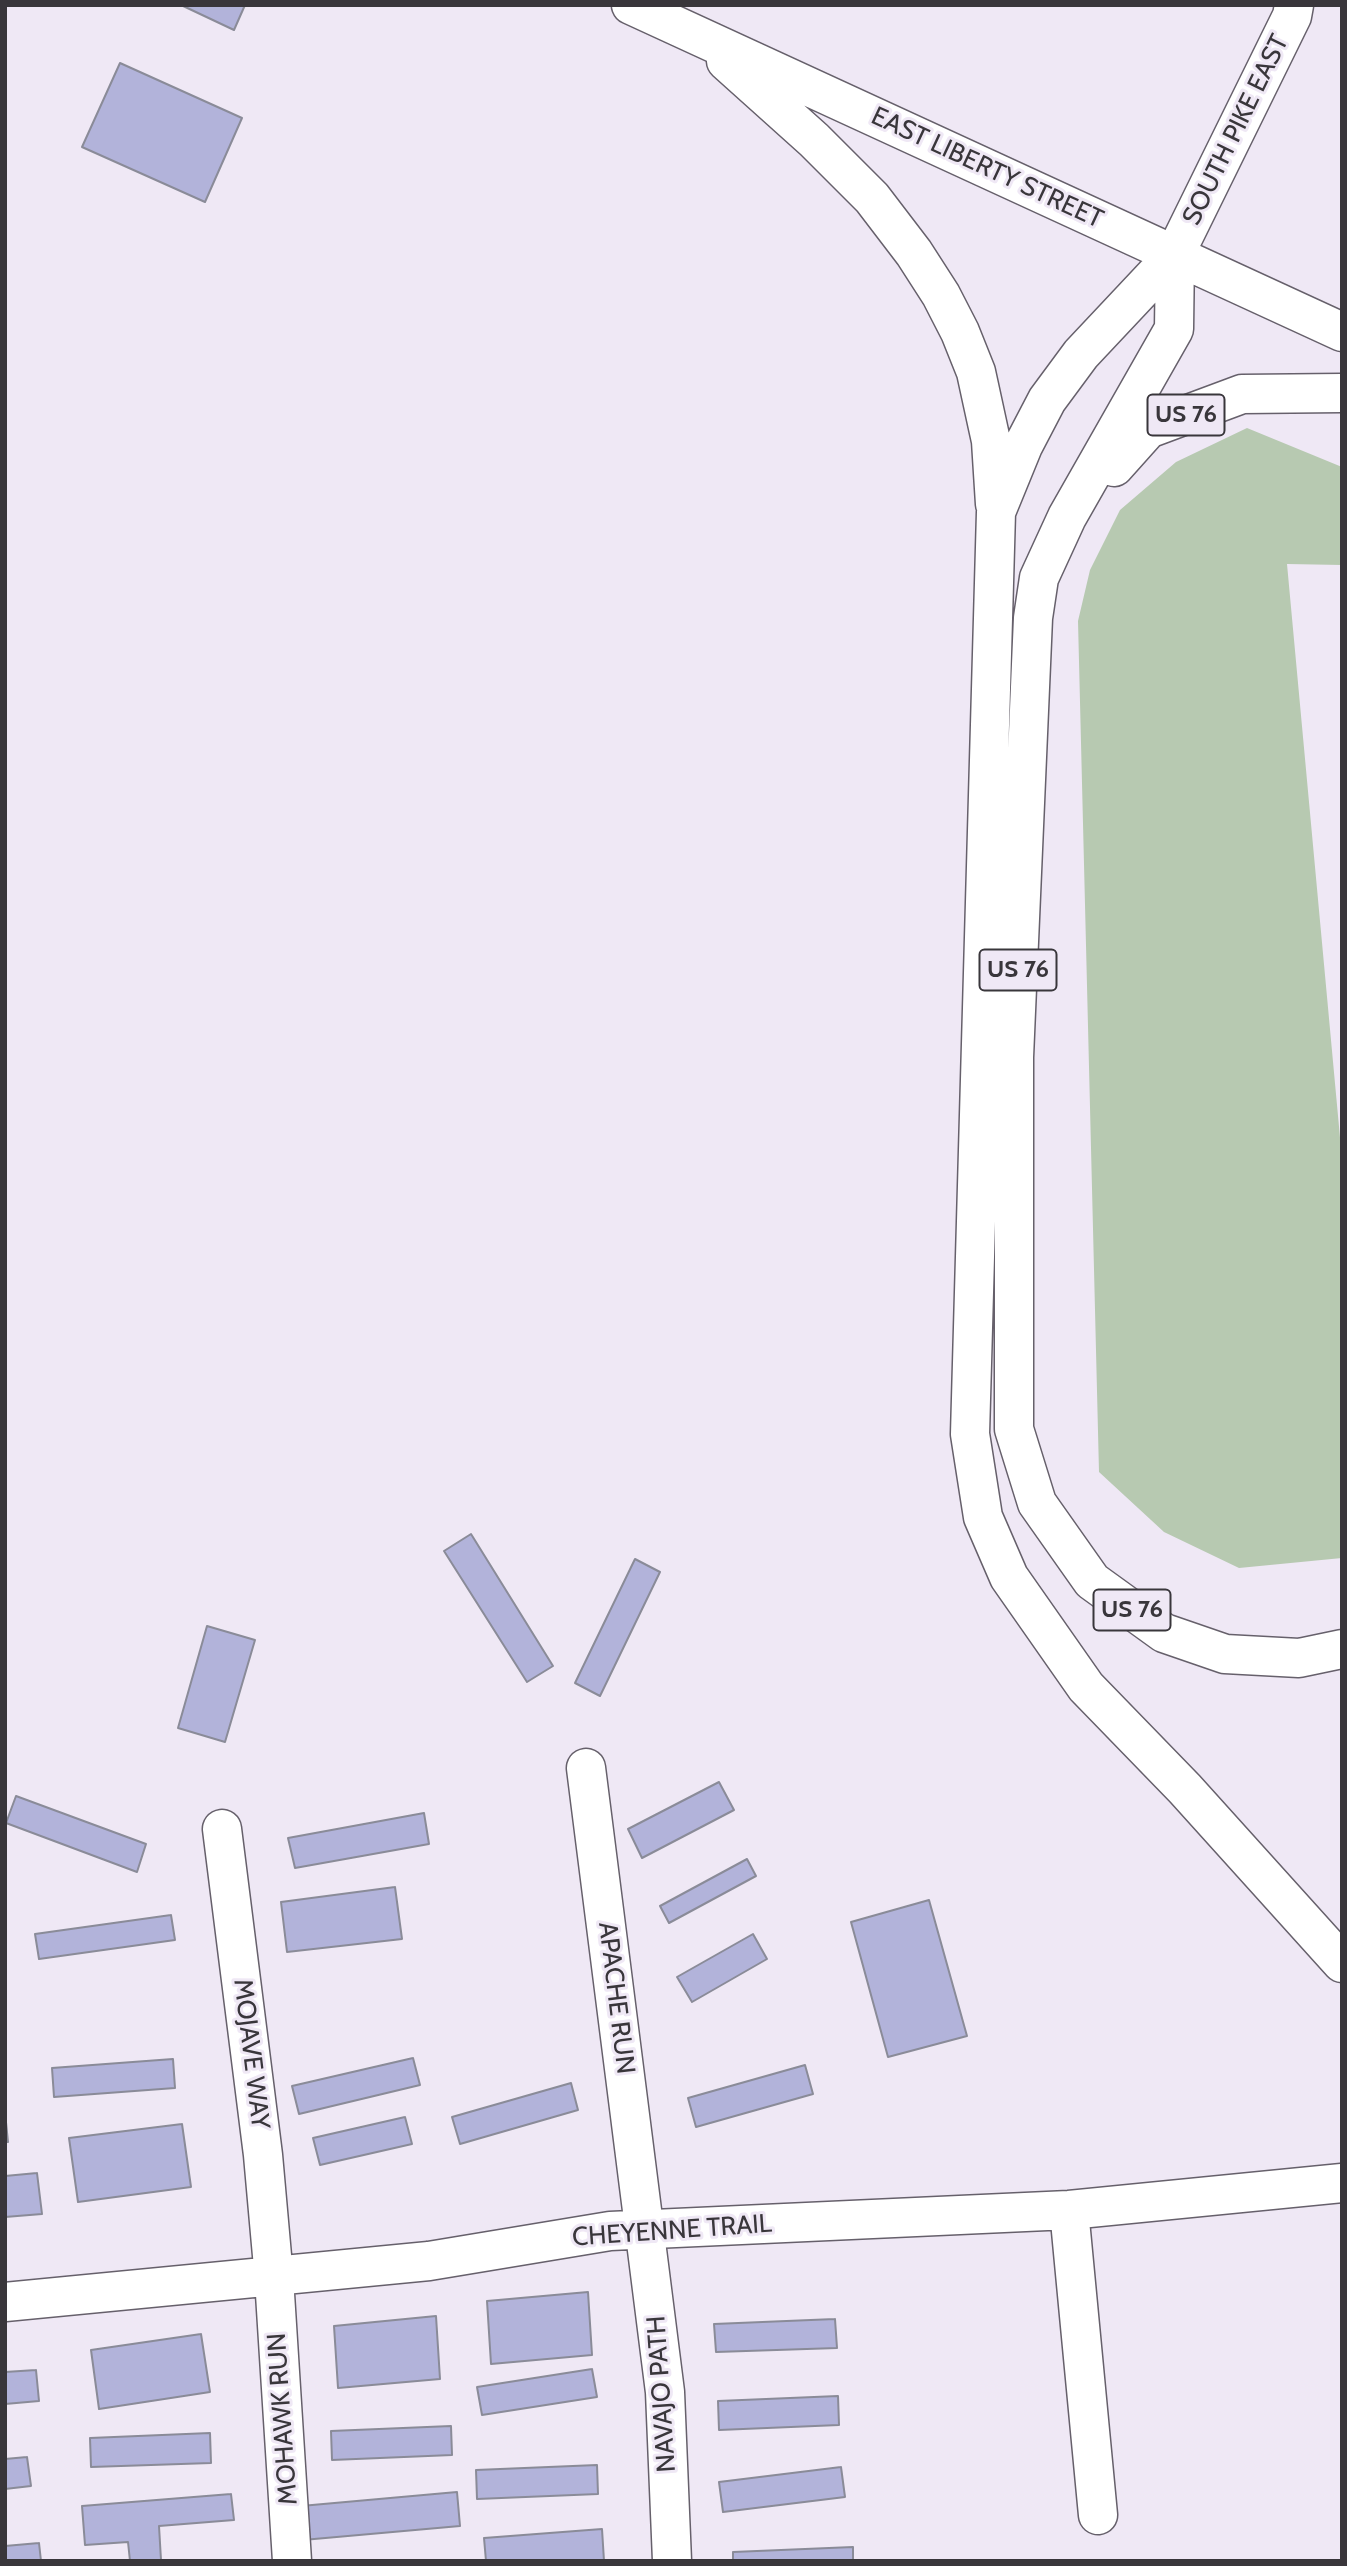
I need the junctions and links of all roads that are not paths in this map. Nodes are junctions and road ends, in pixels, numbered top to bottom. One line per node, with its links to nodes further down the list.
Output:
1 (631, 5): 3 (main road, EAST LIBERTY STREET)
2 (1294, 5): 4 (main road, SOUTH PIKE EAST)
3 (698, 36): 4 (main road, EAST LIBERTY STREET); 7 (main road)
4 (1175, 254): 5 (main road, EAST LIBERTY STREET); 7 (main road); 8 (main road)
5 (1342, 332)
6 (1342, 393): 8 (main road, US 76)
7 (996, 512): 12 (main road)
8 (1067, 517): 9 (main road, US 76)
9 (1342, 1649)
10 (586, 1768): 15 (main road, APACHE RUN)
11 (222, 1829): 16 (main road, MOJAVE WAY)
12 (1342, 1963)
13 (1342, 2183): 14 (main road, CHEYENNE TRAIL)
14 (1069, 2210): 15 (main road, CHEYENNE TRAIL); 18 (main road)
15 (646, 2229): 16 (main road, CHEYENNE TRAIL); 20 (main road, NAVAJO PATH)
16 (274, 2278): 17 (main road, CHEYENNE TRAIL); 19 (main road, MOHAWK RUN)
17 (5, 2302)
18 (1098, 2515)
19 (292, 2561)
20 (672, 2561)

